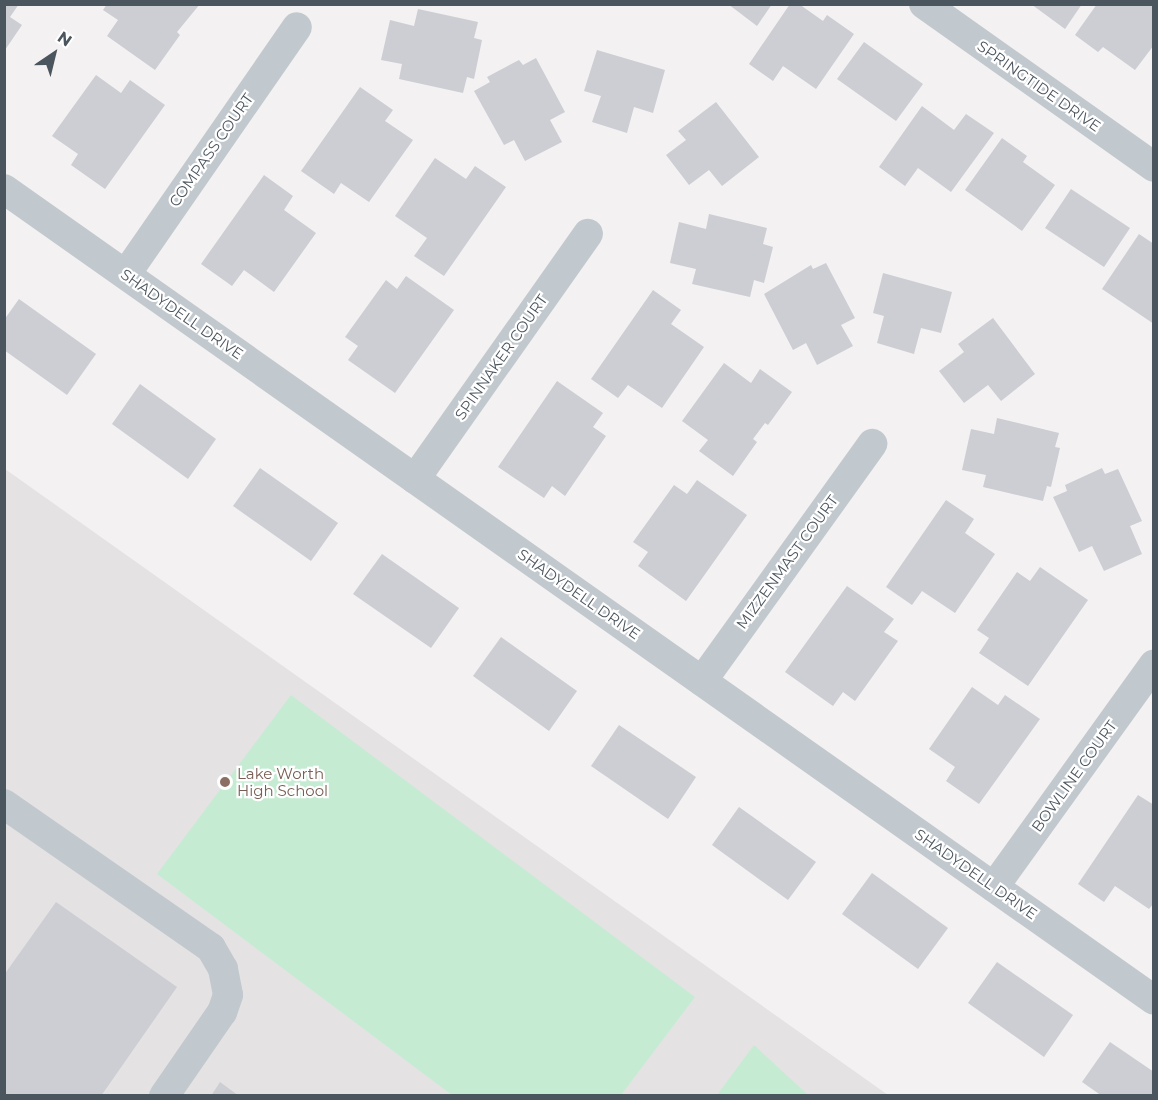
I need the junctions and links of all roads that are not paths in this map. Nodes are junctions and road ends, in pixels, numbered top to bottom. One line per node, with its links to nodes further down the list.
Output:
1 (924, 4): 3 (street, SPRINGTIDE DRIVE)
2 (297, 27): 6 (street, COMPASS COURT)
3 (1154, 167)
4 (4, 189): 6 (street, SHADYDELL DRIVE)
5 (588, 234): 8 (street, SPINNAKER COURT)
6 (126, 274): 8 (street, SHADYDELL DRIVE)
7 (872, 444): 10 (street, MIZZENMAST COURT)
8 (416, 479): 10 (street, SHADYDELL DRIVE)
9 (1154, 664): 12 (street, BOWLINE COURT)
10 (702, 681): 12 (street, SHADYDELL DRIVE)
11 (4, 804): 14 (street)
12 (994, 887): 13 (street, SHADYDELL DRIVE)
13 (1154, 1000)
14 (164, 1095)

